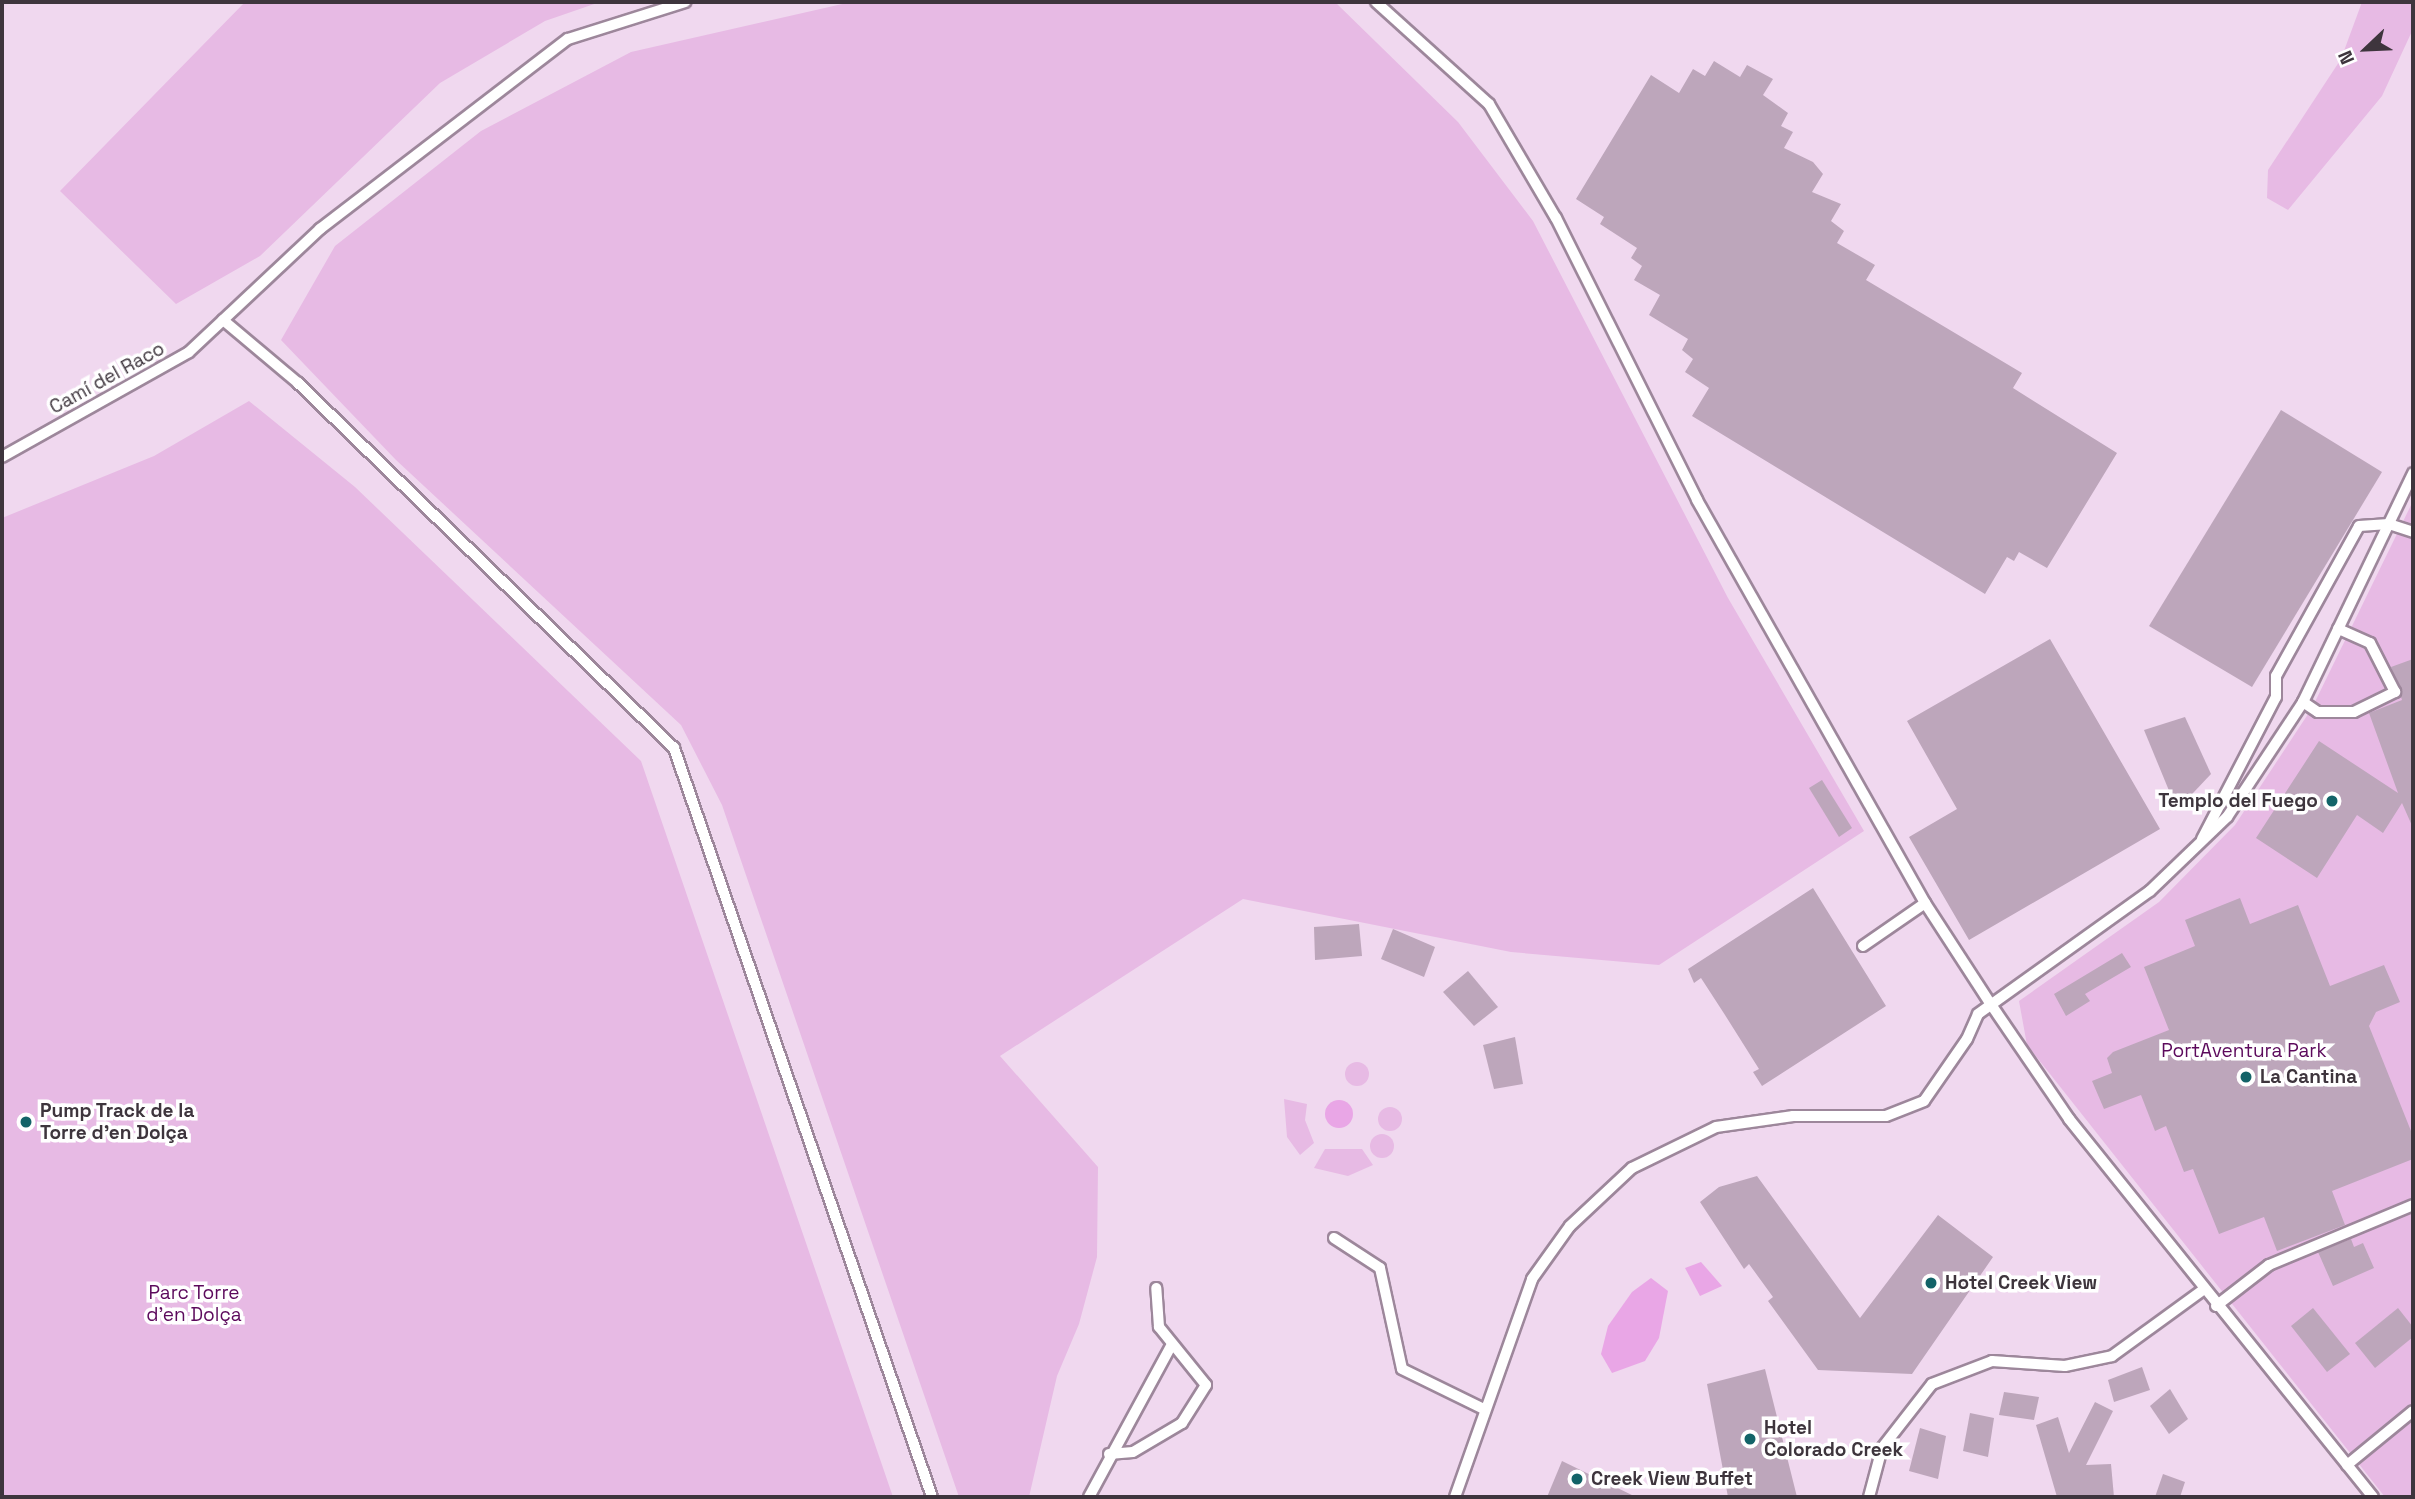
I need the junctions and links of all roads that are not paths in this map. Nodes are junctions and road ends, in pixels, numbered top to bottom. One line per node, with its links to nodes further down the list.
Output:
1 (685, 2): 3 (lane, Camí del Raco)
2 (1376, 2): 11 (lane)
3 (223, 320): 4 (lane, Camí del Raco); 24 (lane)
4 (2, 457)
5 (2413, 473): 6 (lane)
6 (2389, 524): 7 (lane); 8 (lane); 10 (lane)
7 (2413, 532)
8 (2338, 629): 9 (lane); 9 (lane)
9 (2303, 702): 10 (lane)
10 (2199, 846): 13 (lane)
11 (1925, 903): 12 (lane); 13 (lane)
12 (1863, 946)
13 (1990, 1003): 17 (lane); 20 (lane)
14 (2413, 1205): 18 (lane)
15 (1334, 1238): 20 (lane)
16 (1156, 1288): 19 (lane)
17 (2203, 1290): 18 (lane); 27 (lane)
18 (2216, 1306): 23 (lane)
19 (1171, 1346): 22 (lane); 22 (lane)
20 (1484, 1409): 26 (lane)
21 (2413, 1411): 23 (lane)
22 (1110, 1454): 25 (lane)
23 (2347, 1465): 28 (lane)
24 (932, 1497)
25 (1089, 1497)
26 (1455, 1497)
27 (1869, 1497)
28 (2373, 1497)

